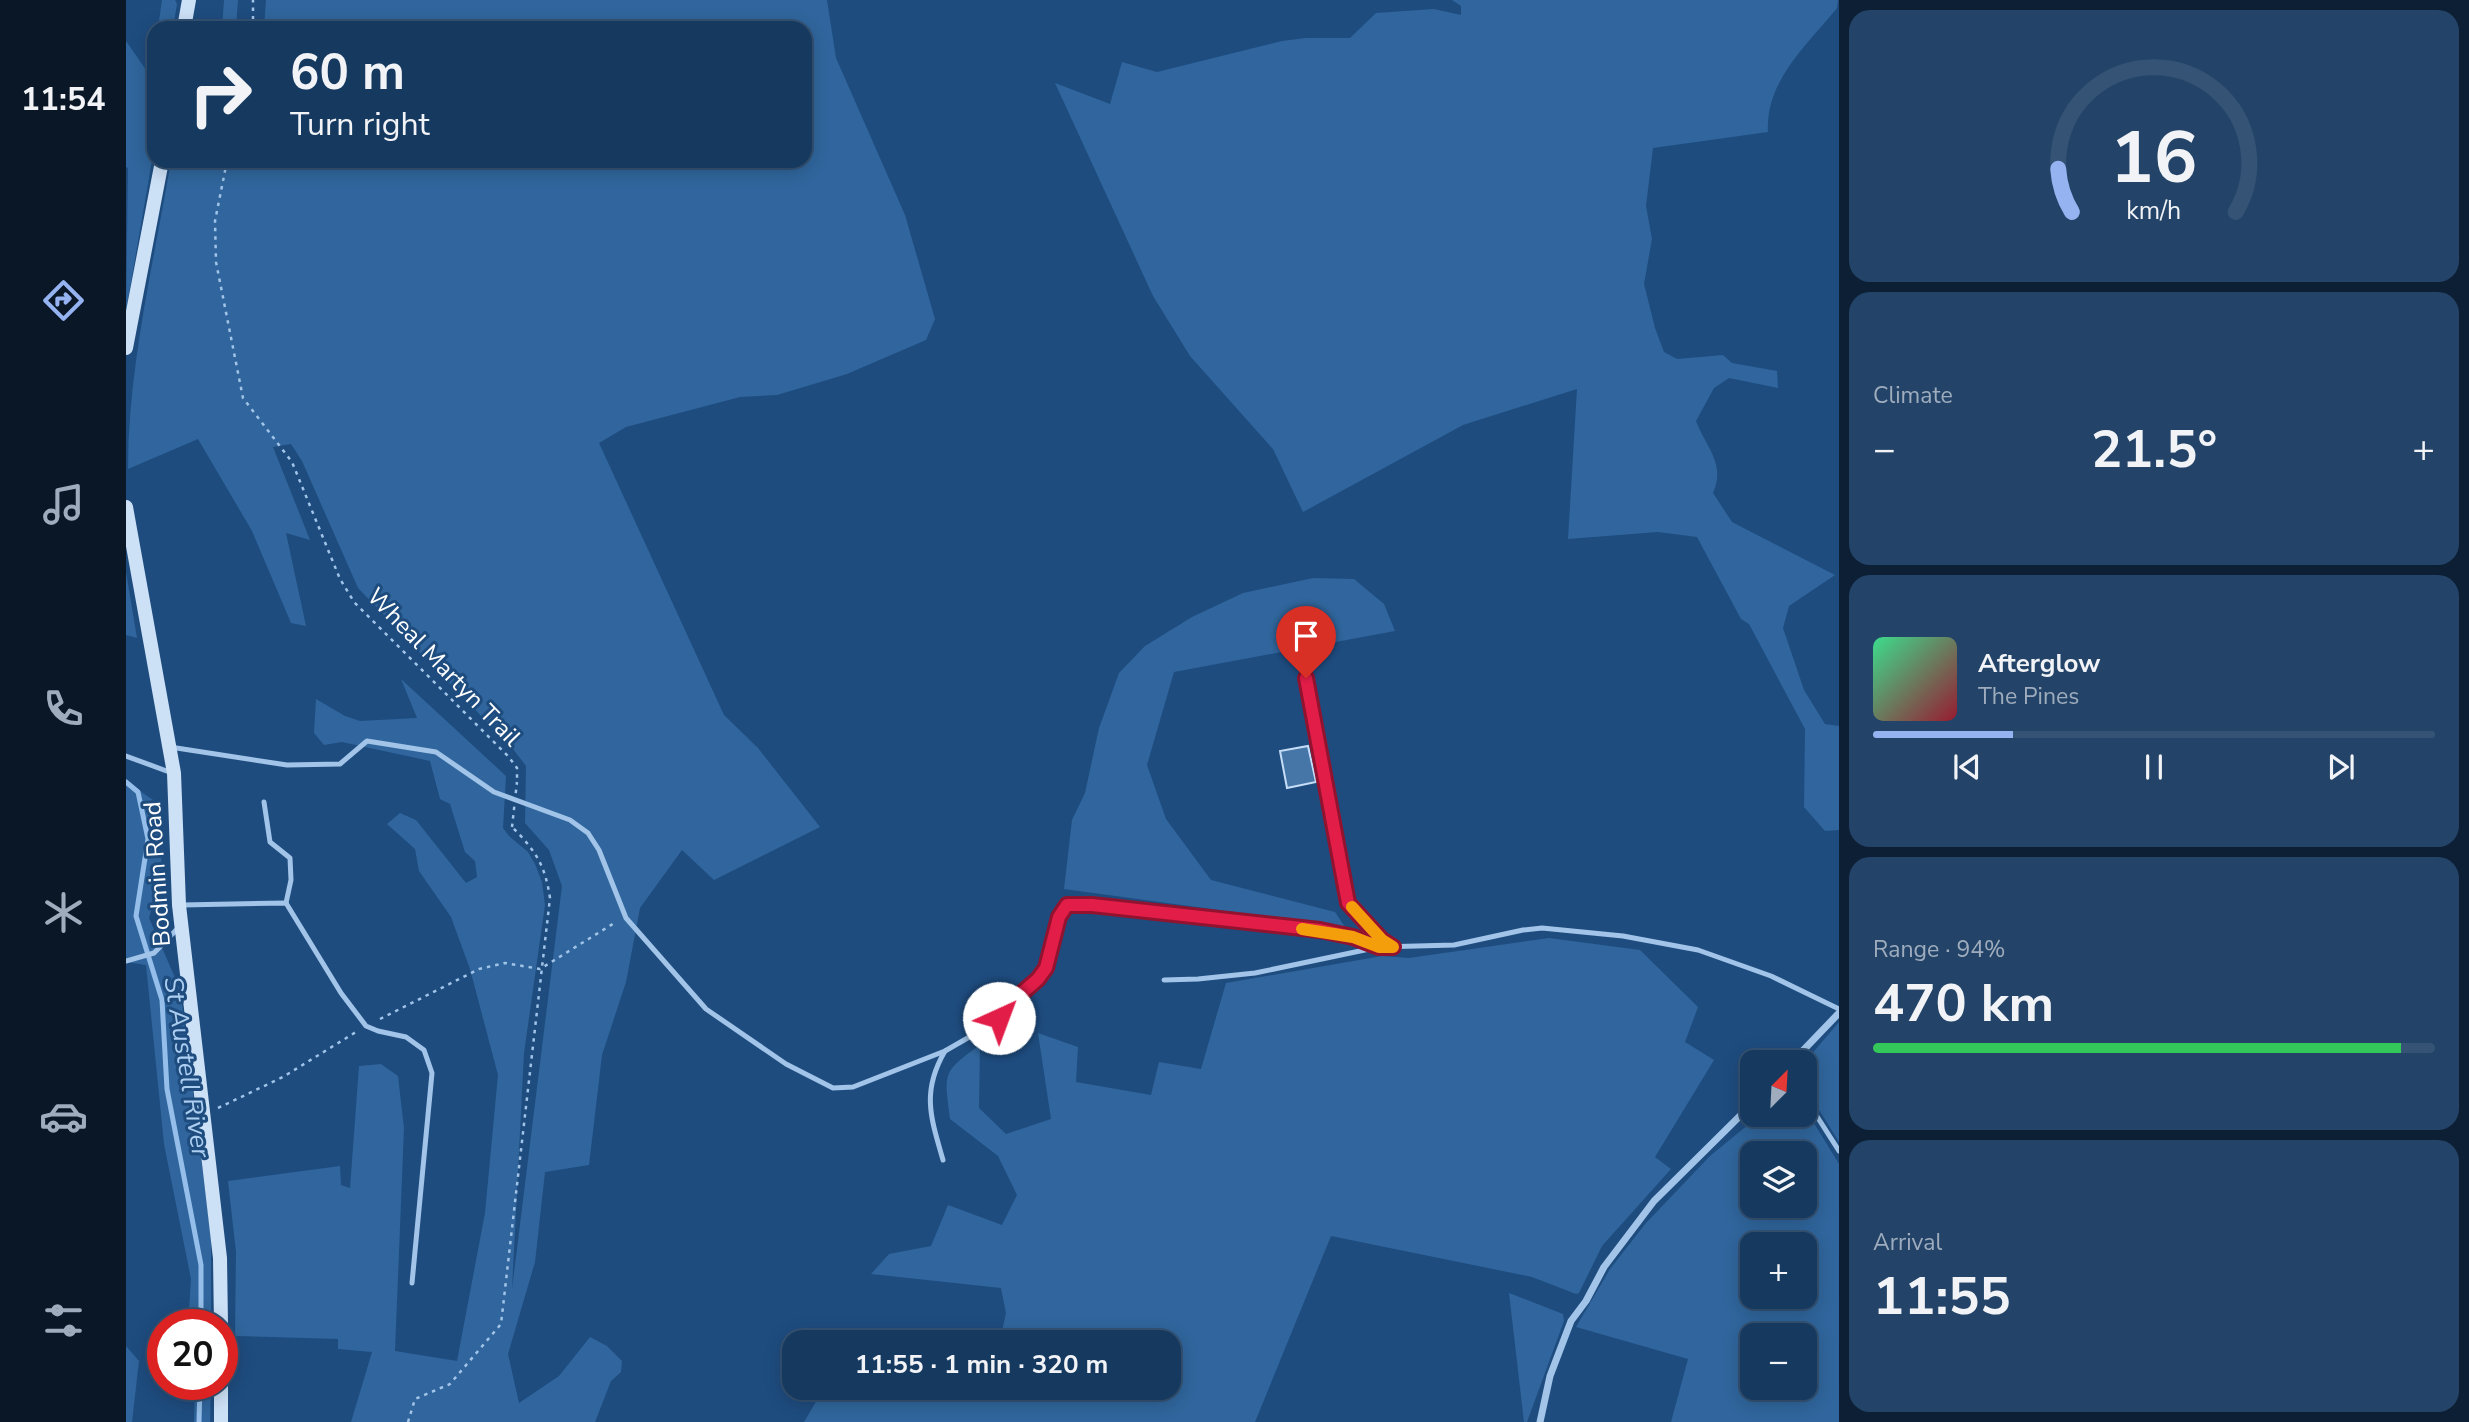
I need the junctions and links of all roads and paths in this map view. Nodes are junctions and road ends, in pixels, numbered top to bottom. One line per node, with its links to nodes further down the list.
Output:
1 (189, 0): 3 (main road)
2 (253, 0): 4 (path)
3 (185, 21)
4 (253, 21)
5 (161, 168): 7 (main road)
6 (226, 168): 21 (path, Wheal Martyn Trail, bridge)
7 (126, 348)
8 (126, 507): 10 (main road, Bodmin Road)
9 (1306, 678): 19 (lane)
10 (170, 747): 12 (main road, Bodmin Road); 16 (lane)
11 (126, 756): 12 (lane)
12 (174, 773): 15 (main road, Bodmin Road)
13 (264, 802): 14 (lane)
14 (286, 903): 15 (lane); 24 (lane)
15 (179, 905): 17 (main road, Bodmin Road)
16 (626, 918): 21 (path); 26 (lane)
17 (181, 924): 20 (lane); 27 (main road, Bodmin Road)
18 (1379, 947): 19 (lane); 22 (lane); 26 (lane)
19 (1393, 947): 23 (lane)
20 (126, 961)
21 (540, 969): 24 (path); 36 (path, Wheal Martyn Trail)
22 (1164, 980)
23 (1839, 1011): 25 (street)
24 (366, 1026): 27 (path); 32 (lane)
25 (1804, 1050)
26 (945, 1051): 31 (lane)
27 (204, 1115): 33 (main road, Bodmin Road)
28 (1740, 1116): 37 (street)
29 (1817, 1116): 30 (lane)
30 (1839, 1151)
31 (943, 1160)
32 (412, 1283)
33 (221, 1309)
34 (221, 1400): 35 (main road)
35 (221, 1422)
36 (408, 1422)
37 (1540, 1422)

